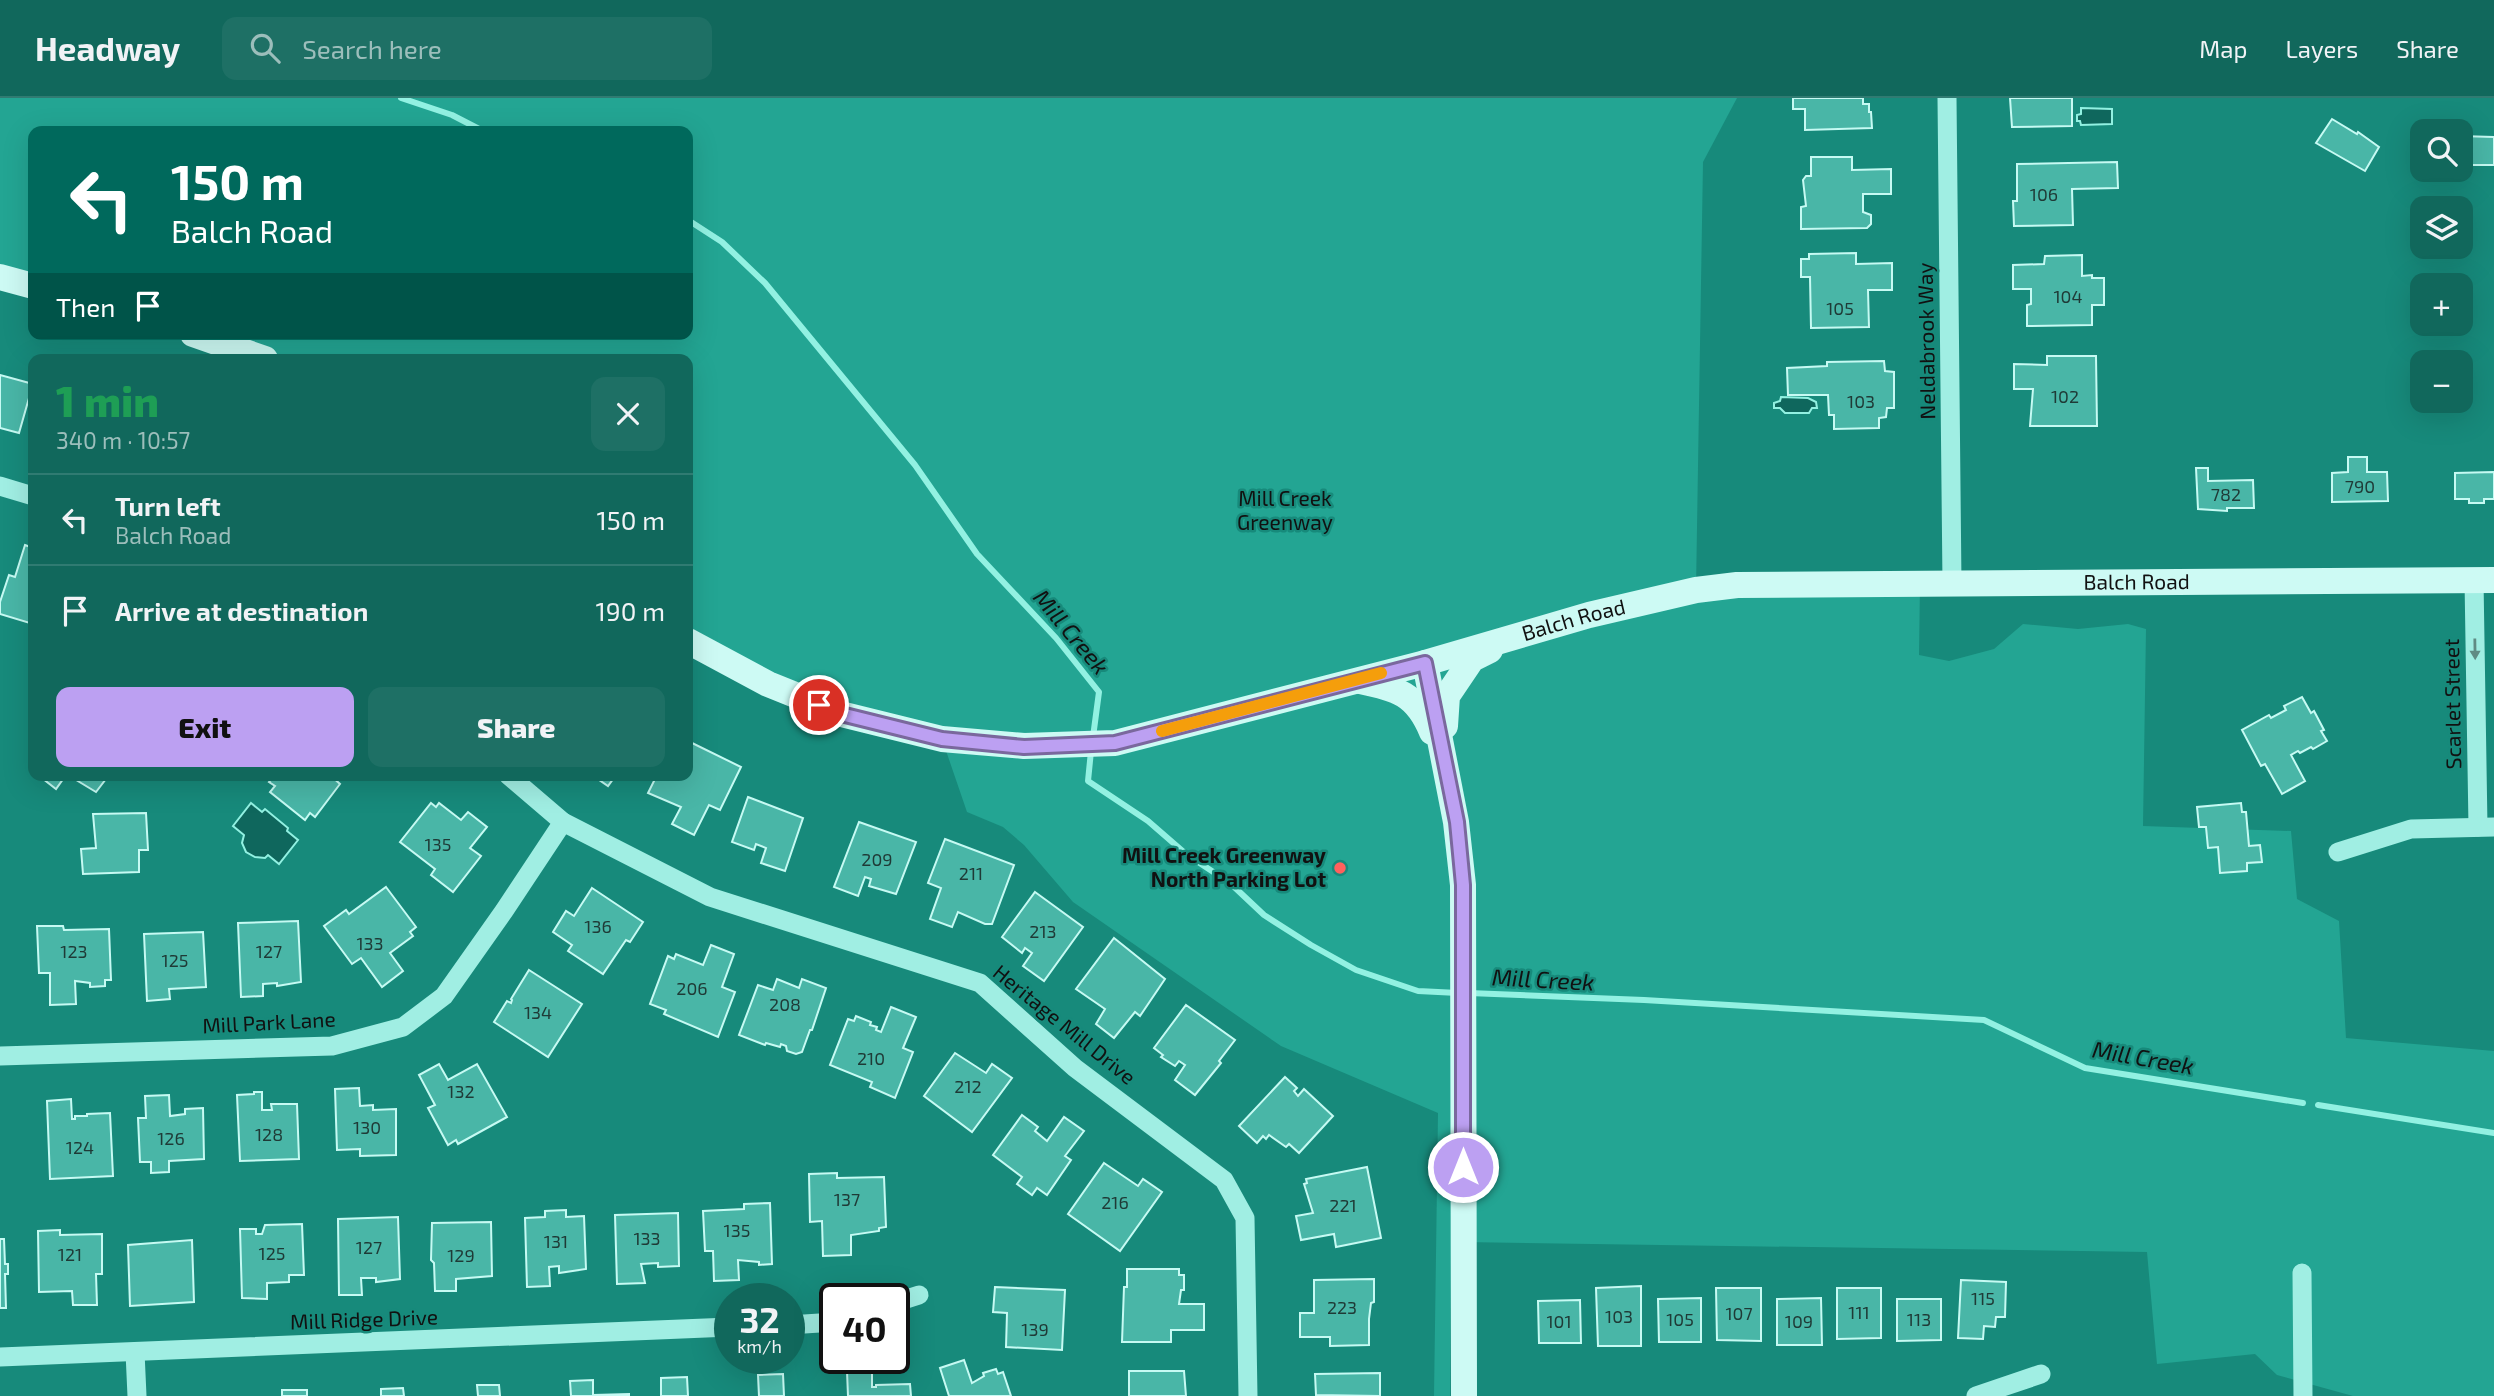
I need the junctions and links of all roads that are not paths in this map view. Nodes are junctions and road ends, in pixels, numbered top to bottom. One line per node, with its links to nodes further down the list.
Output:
1 (1947, 98): 9 (street, Neldabrook Way)
2 (0, 277): 3 (street)
3 (28, 284)
4 (210, 340): 5 (street)
5 (251, 354)
6 (0, 486): 7 (street)
7 (28, 494)
8 (2484, 580): 9 (street, Balch Road); 17 (street, Scarlet Street, one-way to 17)
9 (1952, 584): 10 (street, Balch Road)
10 (1511, 638): 12 (street, Balch Road); 14 (street)
11 (693, 644): 13 (street, Balch Road)
12 (1425, 663): 13 (street, Balch Road); 14 (street)
13 (1354, 680): 14 (street)
14 (1444, 763): 29 (street)
15 (515, 781): 16 (street, Heritage Mill Drive)
16 (563, 822): 19 (street, Mill Park Lane); 28 (street, Heritage Mill Drive)
17 (2486, 827): 18 (street)
18 (2338, 852)
19 (0, 1056)
20 (2302, 1273): 31 (street)
21 (919, 1294): 22 (street)
22 (910, 1297)
23 (714, 1328): 24 (street, Mill Ridge Drive)
24 (135, 1352): 25 (street, Mill Ridge Drive); 27 (street)
25 (0, 1357)
26 (2041, 1374): 30 (street)
27 (137, 1396)
28 (1248, 1396)
29 (1464, 1396)
30 (1976, 1396)
31 (2303, 1396)

